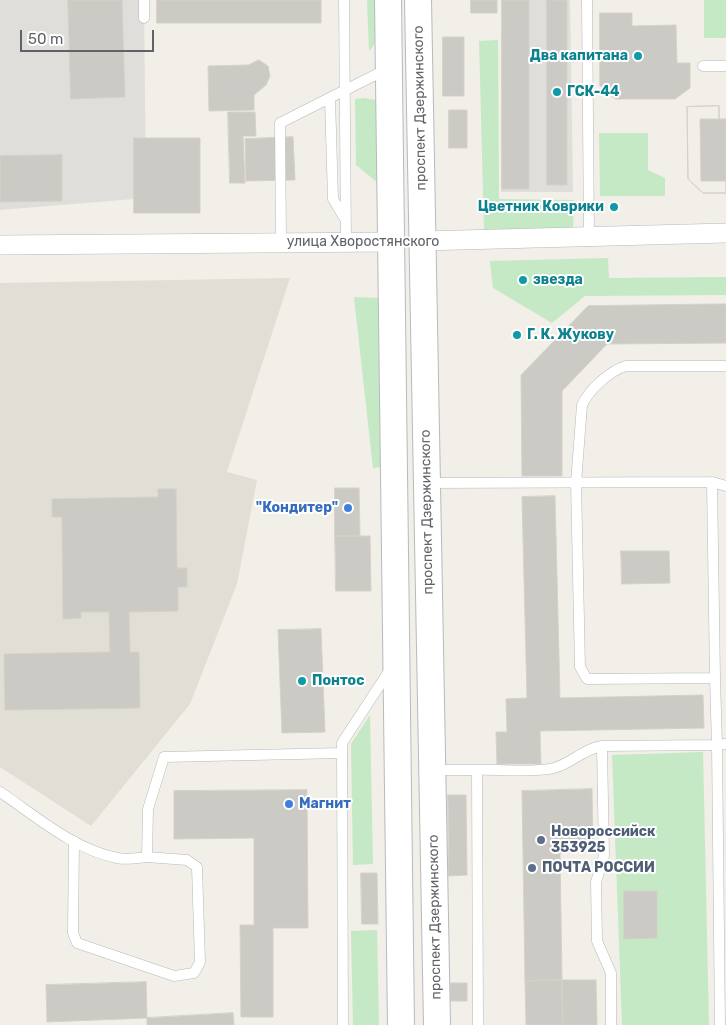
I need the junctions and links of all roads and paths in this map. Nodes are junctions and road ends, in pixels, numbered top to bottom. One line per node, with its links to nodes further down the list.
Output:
1 (144, 0): 6 (lane)
2 (344, 0): 10 (lane)
3 (388, 0): 9 (street)
4 (418, 0): 15 (street, проспект Дзержинского)
5 (587, 0): 14 (lane)
6 (144, 18)
7 (703, 66): 8 (lane)
8 (726, 66)
9 (390, 67): 10 (lane); 18 (street)
10 (344, 92): 11 (lane); 12 (lane)
11 (330, 98): 12 (lane); 16 (lane)
12 (346, 221): 17 (lane)
13 (726, 233): 14 (street, улица Хворостянского)
14 (589, 237): 15 (street, улица Хворостянского)
15 (422, 241): 18 (street, улица Хворостянского); 22 (street, проспект Дзержинского)
16 (281, 242): 17 (street, улица Хворостянского); 19 (street, улица Хворостянского)
17 (346, 242): 18 (street, улица Хворостянского)
18 (392, 242): 24 (street)
19 (0, 245)
20 (726, 366): 23 (lane)
21 (712, 482): 23 (lane); 25 (lane); 27 (lane)
22 (427, 483): 23 (lane); 24 (street); 31 (street, проспект Дзержинского)
23 (576, 483): 27 (lane)
24 (394, 485): 26 (street)
25 (726, 486)
26 (396, 659): 30 (lane); 37 (street)
27 (715, 678): 28 (lane)
28 (721, 745): 29 (lane); 41 (lane)
29 (602, 746): 32 (lane); 40 (lane)
30 (342, 753): 35 (lane); 36 (lane)
31 (432, 770): 32 (lane); 38 (street, проспект Дзержинского)
32 (477, 770): 39 (lane)
33 (0, 792): 34 (lane)
34 (74, 841): 35 (lane); 35 (lane)
35 (147, 857)
36 (343, 1025)
37 (401, 1025)
38 (437, 1025)
39 (478, 1025)
40 (611, 1025)
41 (720, 1025)

